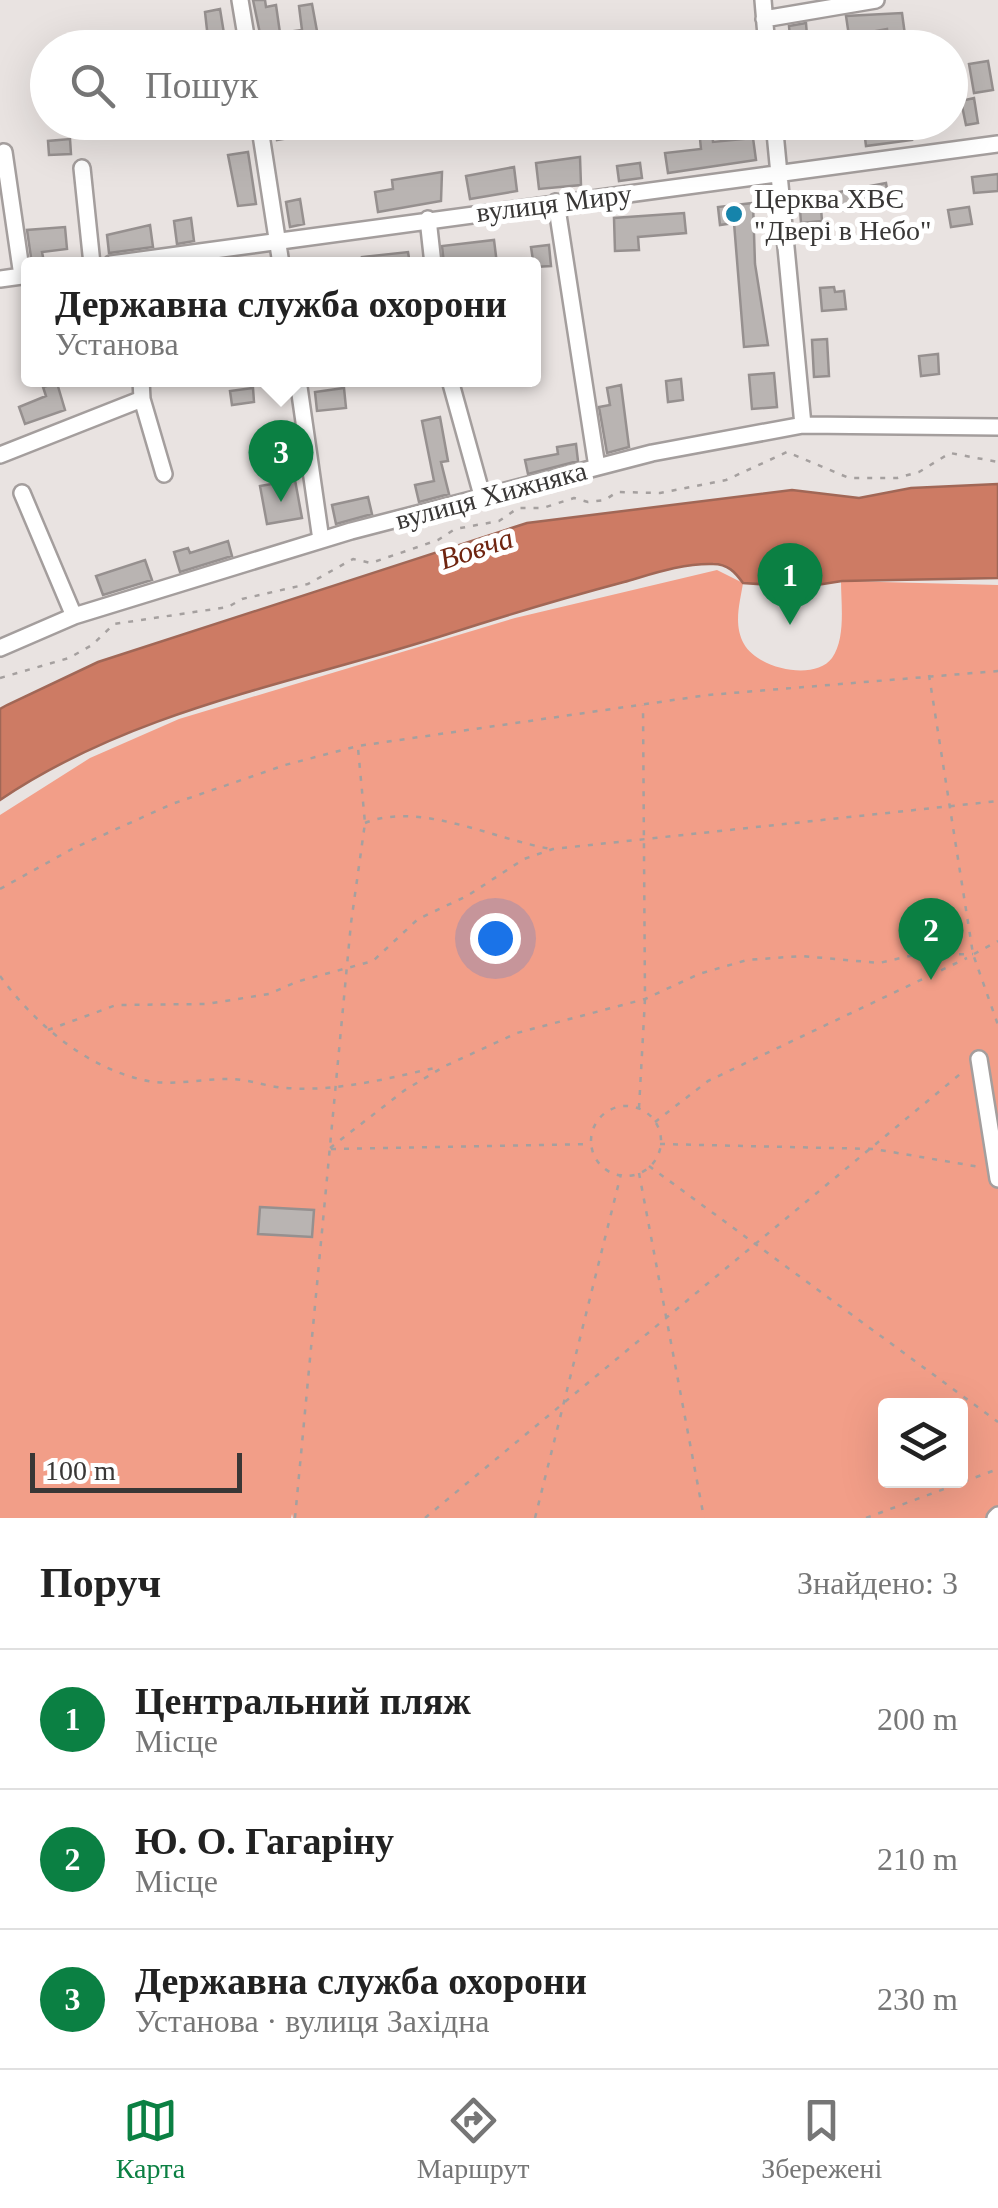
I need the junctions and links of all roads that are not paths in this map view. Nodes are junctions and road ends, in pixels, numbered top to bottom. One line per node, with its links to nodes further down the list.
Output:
1 (240, 0): 5 (street)
2 (763, 0): 4 (street)
3 (876, 0): 4 (street)
4 (764, 19): 6 (street)
5 (245, 30)
6 (765, 30)
7 (262, 140): 15 (street)
8 (776, 140): 12 (street)
9 (998, 144): 12 (street, вулиця Миру)
10 (4, 152): 16 (street)
11 (82, 168): 17 (street)
12 (780, 174): 13 (street, вулиця Миру); 25 (street)
13 (556, 202): 14 (street, вулиця Миру); 28 (street)
14 (428, 219): 15 (street, вулиця Миру); 20 (street)
15 (278, 245): 18 (street, вулиця Миру); 19 (street)
16 (22, 257)
17 (91, 257)
18 (181, 257)
19 (280, 257)
20 (433, 257)
21 (141, 387): 24 (street)
22 (299, 387): 32 (street)
23 (452, 387): 31 (street)
24 (142, 399): 27 (street); 29 (street)
25 (803, 425): 26 (street, вулиця Хижняка); 28 (street, вулиця Хижняка)
26 (998, 428)
27 (0, 455)
28 (597, 467): 31 (street, вулиця Хижняка)
29 (164, 474)
30 (22, 493): 33 (street)
31 (483, 498): 32 (street, вулиця Хижняка)
32 (321, 540): 33 (street, вулиця Хижняка)
33 (74, 616): 34 (street, вулиця Хижняка)
34 (0, 648)
35 (979, 1059): 36 (street)
36 (997, 1175)

